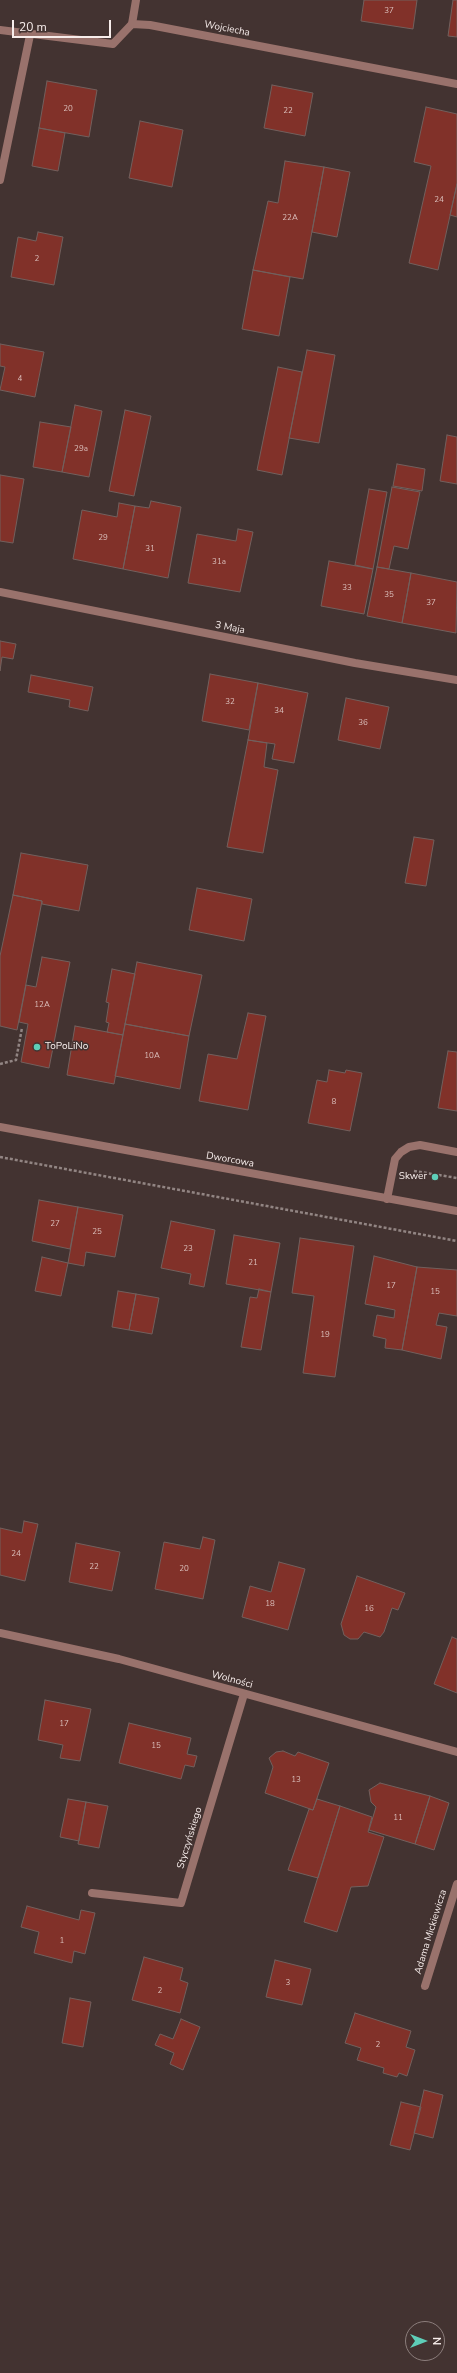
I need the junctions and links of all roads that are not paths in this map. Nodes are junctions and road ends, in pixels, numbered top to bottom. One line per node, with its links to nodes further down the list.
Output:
1 (136, 0): 2 (street)
2 (132, 24): 4 (street); 5 (street, Wojciecha)
3 (0, 30): 4 (street)
4 (30, 35): 6 (street)
5 (457, 84)
6 (0, 180)
7 (0, 592): 8 (street, 3 Maja)
8 (457, 680)
9 (0, 1127): 11 (street, Dworcowa)
10 (457, 1152): 11 (street)
11 (387, 1199): 12 (street, Dworcowa)
12 (457, 1211)
13 (0, 1632): 14 (street, Wolności)
14 (244, 1694): 15 (street, Wolności); 17 (street, Styczyńskiego)
15 (457, 1752)
16 (457, 1884): 18 (street, Adama Mickiewicza)
17 (92, 1894)
18 (425, 1986)

